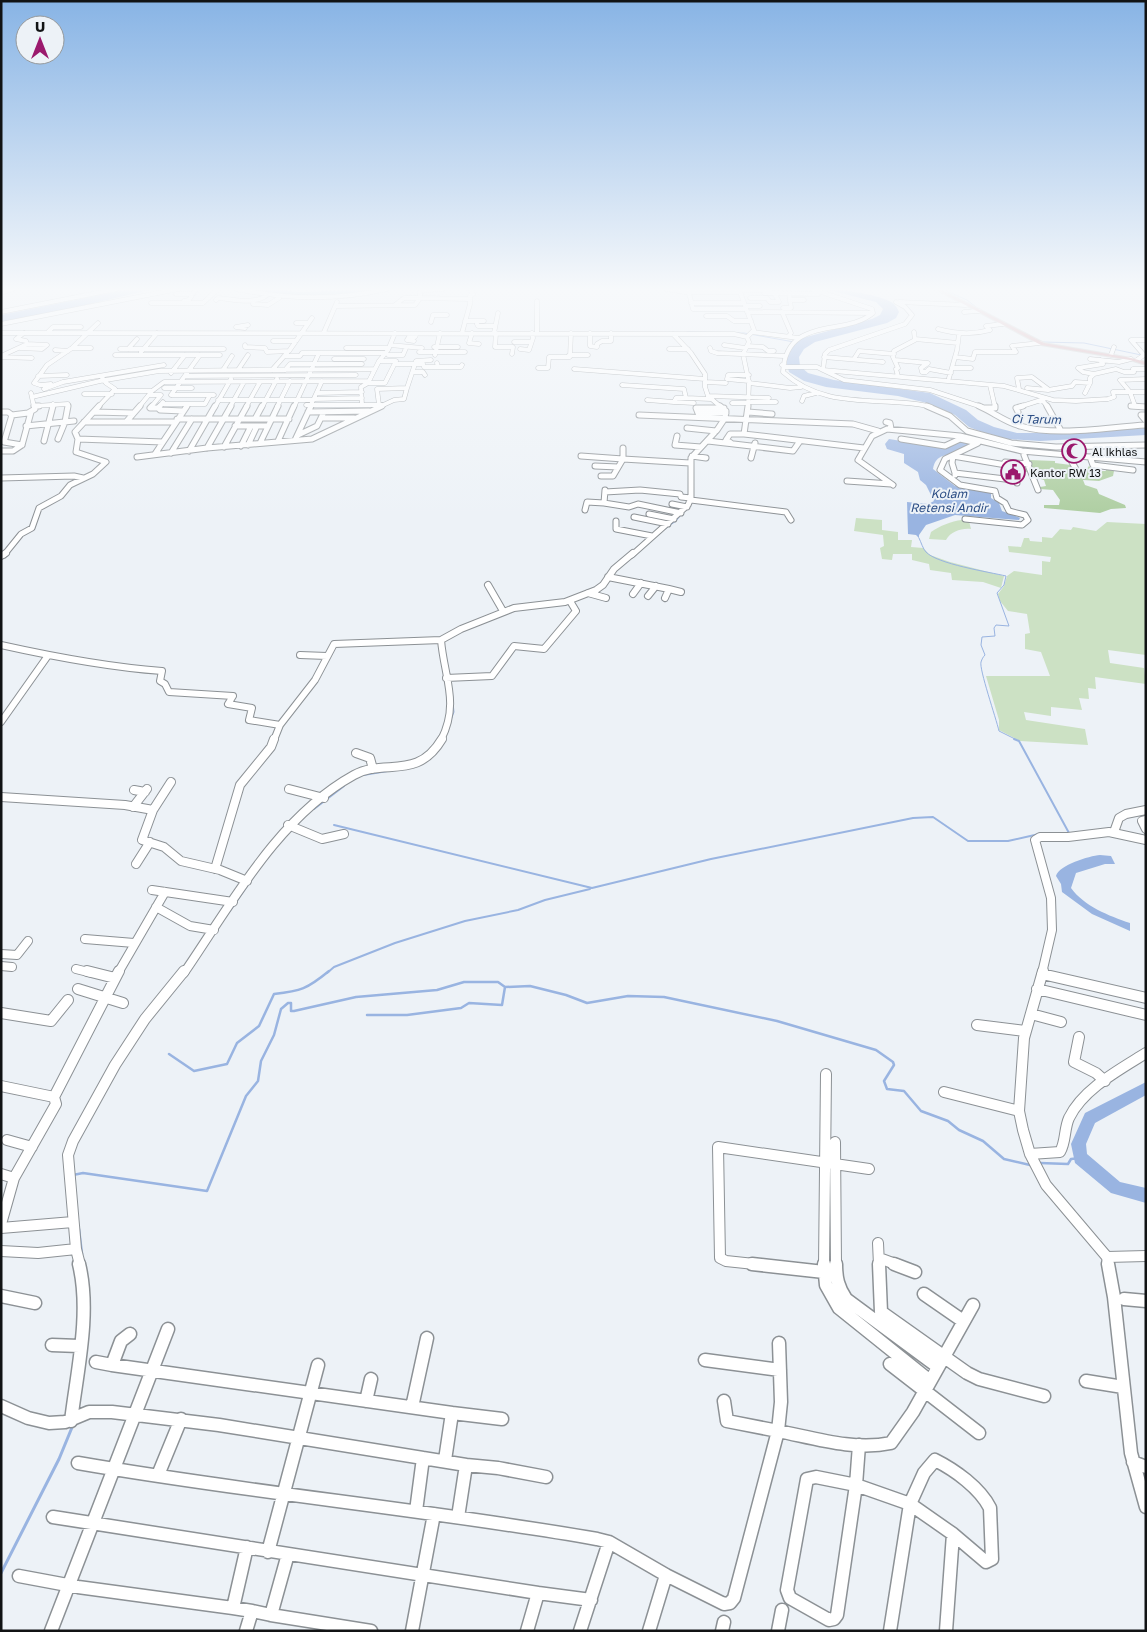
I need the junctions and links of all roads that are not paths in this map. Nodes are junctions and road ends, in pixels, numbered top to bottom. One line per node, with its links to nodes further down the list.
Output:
1 (45, 365): 40 (street)
2 (138, 365): 37 (street)
3 (150, 365): 32 (street)
4 (164, 365): 32 (street); 49 (street)
5 (177, 365): 50 (street)
6 (192, 365): 51 (street)
7 (213, 365): 41 (street)
8 (227, 365): 42 (street)
9 (241, 365): 43 (street)
10 (276, 365): 44 (street)
11 (289, 365): 45 (street)
12 (314, 365): 46 (street)
13 (361, 365): 47 (street)
14 (377, 365): 53 (street)
15 (417, 365): 30 (street)
16 (419, 365): 30 (street)
17 (442, 365): 18 (street)
18 (467, 365)
19 (548, 365): 33 (street)
20 (698, 365): 87 (street)
21 (702, 365): 87 (street)
22 (749, 365): 70 (street)
23 (873, 365): 35 (street)
24 (897, 365): 60 (street)
25 (925, 365): 48 (street)
26 (935, 365): 48 (street)
27 (953, 365): 48 (street)
28 (1096, 365): 57 (street)
29 (394, 366): 30 (street); 30 (street); 55 (street)
30 (414, 367): 59 (street); 97 (street)
31 (784, 367): 34 (street); 98 (street)
32 (148, 368): 37 (street)
33 (538, 368)
34 (821, 368): 54 (street); 91 (street)
35 (884, 368): 54 (street); 60 (street)
36 (970, 368): 48 (street)
37 (137, 369): 62 (street)
38 (574, 369): 87 (street)
39 (1146, 369): 57 (street)
40 (42, 370): 52 (street); 61 (street)
41 (209, 370): 42 (street); 51 (street)
42 (224, 370): 43 (street)
43 (237, 370): 44 (street); 64 (street)
44 (272, 370): 45 (street)
45 (283, 370): 46 (street); 65 (street)
46 (312, 370): 47 (street); 66 (street)
47 (359, 370): 53 (street); 58 (street)
48 (952, 370): 92 (street)
49 (160, 371): 50 (street); 69 (street)
50 (173, 371): 51 (street); 77 (street)
51 (188, 371): 63 (street)
52 (68, 372): 61 (street); 76 (street)
53 (374, 372): 55 (street); 86 (street)
54 (871, 373): 91 (street)
55 (389, 374): 86 (street)
56 (935, 374): 71 (street)
57 (1094, 374): 90 (street)
58 (356, 375): 66 (street); 75 (street)
59 (425, 375)
60 (896, 375): 71 (street); 95 (street)
61 (38, 376): 76 (street)
62 (101, 376): 69 (street); 76 (street)
63 (185, 376): 64 (street); 78 (street)
64 (233, 376): 65 (street); 81 (street)
65 (278, 376): 66 (street); 84 (street)
66 (309, 376): 72 (street)
67 (990, 378): 94 (street)
68 (1146, 379): 110 (street)
69 (104, 380): 106 (street); 123 (street)
70 (749, 380): 98 (street); 140 (street)
71 (935, 380): 92 (street)
72 (306, 381): 73 (street); 85 (street); 144 (street)
73 (322, 381): 74 (street); 114 (street)
74 (346, 381): 75 (street); 107 (street)
75 (353, 381): 86 (street)
76 (63, 382): 123 (street)
77 (170, 382): 78 (street); 112 (street)
78 (180, 382): 79 (street); 100 (street)
79 (196, 382): 80 (street); 101 (street)
80 (209, 382): 81 (street); 96 (street)
81 (229, 382): 82 (street); 113 (street)
82 (244, 382): 83 (street); 132 (street)
83 (260, 382): 84 (street); 133 (street)
84 (275, 382): 85 (street); 134 (street)
85 (290, 382): 135 (street)
86 (368, 382): 108 (street)
87 (706, 382): 89 (street); 124 (street)
88 (955, 382): 92 (street); 94 (street); 103 (street)
89 (726, 383)
90 (1090, 383): 109 (street); 117 (street)
91 (870, 384): 95 (street)
92 (948, 384)
93 (393, 385): 97 (street); 136 (street); 149 (street)
94 (991, 385): 104 (street); 153 (street)
95 (894, 386): 153 (street)
96 (206, 387)
97 (408, 387): 136 (street)
98 (800, 387): 115 (street)
99 (164, 388): 100 (street)
100 (176, 388): 101 (street); 119 (street)
101 (192, 388): 119 (street)
102 (621, 388): 126 (street)
103 (954, 388)
104 (1019, 389): 105 (street); 109 (street)
105 (1025, 390): 109 (street); 122 (street)
106 (113, 392): 112 (street); 118 (street); 165 (street)
107 (345, 392): 108 (street); 114 (street)
108 (362, 392): 125 (street)
109 (1054, 392): 116 (street); 122 (street); 130 (street)
110 (1130, 392): 111 (street); 130 (street); 151 (street)
111 (1146, 392)
112 (151, 393): 152 (street); 173 (street)
113 (223, 393): 120 (street); 121 (street); 131 (street)
114 (317, 393): 139 (street)
115 (816, 393): 141 (street); 234 (street)
116 (1066, 393)
117 (1085, 393)
118 (84, 394)
119 (186, 395): 120 (street); 143 (street)
120 (200, 395): 121 (street)
121 (210, 395): 146 (street)
122 (1037, 396): 130 (street)
123 (32, 397): 145 (street)
124 (710, 397): 126 (street); 129 (street); 147 (street)
125 (362, 398): 139 (street); 148 (street)
126 (686, 398): 128 (street); 147 (street); 167 (street)
127 (769, 398): 140 (street)
128 (657, 399): 137 (street); 160 (street)
129 (729, 399): 140 (street); 140 (street)
130 (1046, 399): 162 (street); 208 (street)
131 (218, 400): 132 (street); 177 (street)
132 (234, 400): 133 (street); 178 (street)
133 (249, 400): 134 (street); 179 (street)
134 (265, 400): 135 (street); 180 (street)
135 (281, 400): 144 (street); 181 (street)
136 (394, 400): 149 (street)
137 (647, 400)
138 (52, 401): 145 (street); 190 (street); 194 (street)
139 (312, 401): 144 (street); 148 (street); 158 (street)
140 (749, 401): 142 (street); 161 (street)
141 (802, 401)
142 (776, 402)
143 (178, 403): 146 (street); 150 (street)
144 (295, 403): 182 (street)
145 (34, 404): 157 (street)
146 (187, 404): 154 (street)
147 (719, 404): 171 (street)
148 (362, 405): 149 (street)
149 (381, 405): 155 (street)
150 (160, 406): 152 (street); 154 (street)
151 (1146, 407)
152 (150, 408): 169 (street)
153 (982, 408): 208 (street)
154 (183, 411): 187 (street)
155 (372, 411): 159 (street); 175 (street)
156 (1, 412): 164 (street)
157 (31, 412): 164 (street); 198 (street)
158 (308, 412): 159 (street); 204 (street)
159 (324, 412): 174 (street)
160 (652, 412)
161 (748, 412): 163 (street); 183 (street)
162 (1018, 412)
163 (772, 414)
164 (12, 415): 184 (street)
165 (94, 415): 173 (street); 191 (street)
166 (639, 415): 170 (street)
167 (686, 415): 171 (street); 172 (street); 209 (street)
168 (1146, 415): 188 (street)
169 (146, 416)
170 (645, 416): 172 (street); 192 (street)
171 (725, 416): 171 (street); 183 (street); 209 (street)
172 (658, 417): 196 (street)
173 (130, 418): 186 (street); 191 (street)
174 (321, 418): 175 (street); 202 (street)
175 (357, 418): 195 (street)
176 (192, 419): 177 (street); 187 (street); 240 (street)
177 (208, 419): 178 (street); 238 (street)
178 (223, 419): 179 (street); 235 (street)
179 (238, 419): 180 (street); 199 (street)
180 (255, 419): 181 (street)
181 (271, 419): 182 (street); 201 (street)
182 (289, 419): 221 (street)
183 (746, 419): 210 (street); 213 (street)
184 (10, 421): 189 (street); 205 (street)
185 (74, 421): 190 (street)
186 (153, 421): 187 (street); 203 (street)
187 (176, 421): 224 (street)
188 (1146, 421)
189 (1, 422)
190 (65, 422): 194 (street); 212 (street)
191 (84, 422): 211 (street)
192 (644, 422)
193 (886, 422): 207 (street)
194 (48, 424): 198 (street); 223 (street)
195 (342, 425): 202 (street); 216 (street)
196 (656, 425)
197 (1146, 425): 208 (street)
198 (26, 426): 227 (street)
199 (235, 426): 200 (street); 232 (street)
200 (254, 426): 201 (street); 228 (street); 230 (street)
201 (268, 426): 225 (street)
202 (318, 426): 204 (street); 216 (street)
203 (148, 427)
204 (302, 427): 216 (street)
205 (8, 428): 206 (street); 227 (street)
206 (1, 429)
207 (891, 429): 210 (street); 242 (street)
208 (1060, 430)
209 (716, 431): 222 (street)
210 (878, 431): 237 (street)
211 (75, 432): 212 (street); 218 (street)
212 (60, 433): 217 (street)
213 (744, 434): 215 (street); 226 (street)
214 (678, 436): 233 (street)
215 (757, 436): 219 (street); 231 (street)
216 (297, 437): 221 (street)
217 (58, 439)
218 (78, 439): 224 (street); 263 (street)
219 (796, 439): 231 (street); 237 (street)
220 (901, 439): 279 (street)
221 (278, 441): 225 (street)
222 (709, 441): 226 (street); 233 (street)
223 (44, 442)
224 (163, 442): 243 (street)
225 (260, 443): 228 (street)
226 (730, 443): 231 (street)
227 (22, 445): 239 (street)
228 (248, 445): 230 (street)
229 (1146, 445): 234 (street)
230 (241, 446): 232 (street)
231 (755, 446): 250 (street)
232 (224, 447): 235 (street)
233 (701, 447): 246 (street)
234 (1081, 447): 247 (street)
235 (207, 448): 238 (street)
236 (623, 448): 251 (street)
237 (864, 448): 265 (street)
238 (188, 451): 240 (street)
239 (1, 452)
240 (171, 453): 243 (street)
241 (1011, 453): 242 (street)
242 (1023, 453): 244 (street); 256 (street)
243 (155, 454): 248 (street)
244 (1068, 455): 247 (street); 261 (street)
245 (580, 456): 251 (street)
246 (693, 456): 249 (street); 254 (street)
247 (1087, 456): 253 (street); 255 (street)
248 (137, 457)
249 (706, 458)
250 (752, 458)
251 (623, 459): 254 (street); 258 (street)
252 (1082, 462): 255 (street)
253 (1146, 462)
254 (690, 463): 268 (street)
255 (1092, 463): 260 (street)
256 (1029, 464): 259 (street); 267 (street)
257 (595, 466): 258 (street)
258 (618, 467): 262 (street)
259 (1006, 468): 259 (street); 266 (street)
260 (1133, 470)
261 (1077, 471)
262 (601, 476)
263 (81, 477): 264 (street); 284 (street)
264 (1, 478)
265 (847, 481)
266 (1017, 483)
267 (1038, 490)
268 (692, 499): 269 (street); 272 (street); 280 (street)
269 (604, 503): 271 (street); 273 (street)
270 (672, 504): 272 (street)
271 (627, 506): 274 (street); 275 (street)
272 (687, 507): 275 (street)
273 (585, 510)
274 (622, 511)
275 (681, 513): 278 (street)
276 (648, 514): 278 (street)
277 (634, 517): 282 (street)
278 (674, 519): 282 (street)
279 (964, 519)
280 (791, 520)
281 (616, 521): 283 (street)
282 (668, 524): 283 (street)
283 (652, 536): 285 (street)
284 (1, 556)
285 (610, 577): 286 (street); 292 (street)
286 (641, 583): 288 (street); 293 (street)
287 (488, 585): 299 (street)
288 (656, 586): 289 (street); 294 (street)
289 (669, 589): 290 (street); 296 (street)
290 (681, 592)
291 (557, 594): 298 (street)
292 (590, 594): 295 (street); 297 (street)
293 (633, 594)
294 (648, 596)
295 (606, 598)
296 (664, 598)
297 (570, 601): 298 (street); 305 (street)
298 (561, 603): 299 (street)
299 (504, 611): 300 (street)
300 (441, 640): 303 (street); 305 (street)
301 (1, 645): 304 (street)
302 (300, 656): 303 (street)
303 (327, 656): 307 (street)
304 (47, 657): 306 (street); 307 (street)
305 (448, 678): 309 (street)
306 (3, 718)
307 (280, 725): 326 (street)
308 (356, 753): 309 (street)
309 (373, 769): 314 (street)
310 (171, 782): 316 (street)
311 (289, 789): 314 (street)
312 (134, 790): 315 (street)
313 (1, 797): 315 (street)
314 (324, 798): 319 (street)
315 (133, 807): 316 (street)
316 (153, 810): 324 (street)
317 (1146, 810): 321 (street)
318 (1146, 820): 320 (street)
319 (291, 827): 322 (street); 327 (street)
320 (1146, 830): 323 (street)
321 (1114, 832): 323 (street); 340 (street)
322 (344, 834)
323 (1145, 840)
324 (150, 842): 325 (street); 326 (street)
325 (136, 864)
326 (215, 869): 327 (street)
327 (247, 881): 330 (street)
328 (152, 890): 329 (street)
329 (164, 892): 330 (street); 331 (street)
330 (233, 902): 332 (street)
331 (156, 907): 332 (street); 335 (street)
332 (214, 930): 371 (street)
333 (85, 939): 335 (street)
334 (28, 941): 336 (street)
335 (134, 943): 341 (street)
336 (1, 954)
337 (1, 966): 338 (street)
338 (12, 967)
339 (76, 969): 341 (street)
340 (1042, 974): 343 (street); 345 (street)
341 (115, 978): 344 (street)
342 (78, 989): 344 (street)
343 (1037, 989): 349 (street); 350 (street)
344 (105, 998): 347 (street); 360 (street)
345 (1146, 998)
346 (68, 1000): 348 (street)
347 (122, 1003)
348 (1, 1013)
349 (1031, 1014): 351 (street); 353 (street)
350 (1146, 1015)
351 (1061, 1022)
352 (977, 1025): 353 (street)
353 (1025, 1031): 361 (street)
354 (1079, 1037): 357 (street)
355 (1146, 1053): 357 (street)
356 (826, 1074): 366 (street)
357 (1105, 1081): 365 (street)
358 (1, 1086): 360 (street)
359 (944, 1092): 361 (street)
360 (54, 1097): 364 (street)
361 (1019, 1111): 365 (street)
362 (7, 1140): 364 (street)
363 (835, 1142): 366 (street)
364 (32, 1147): 369 (street)
365 (1033, 1160): 377 (street)
366 (829, 1164): 367 (street); 379 (street); 379 (street); 396 (street)
367 (869, 1169)
368 (1, 1174): 369 (street)
369 (14, 1178): 370 (street)
370 (5, 1197): 372 (street)
371 (74, 1222): 372 (street); 374 (street)
372 (1, 1226)
373 (878, 1243): 378 (street)
374 (76, 1250): 375 (street); 393 (street)
375 (1, 1251)
376 (1146, 1256): 377 (street)
377 (1106, 1257): 405 (street)
378 (879, 1258): 380 (street); 396 (street)
379 (824, 1272): 404 (street)
380 (915, 1272)
381 (924, 1294): 387 (street)
382 (1, 1296): 385 (street)
383 (1124, 1298): 384 (street)
384 (1146, 1301)
385 (35, 1303)
386 (973, 1305): 387 (street)
387 (963, 1321): 396 (street)
388 (168, 1329): 401 (street)
389 (130, 1334): 398 (street)
390 (427, 1338): 411 (street)
391 (779, 1343): 400 (street)
392 (52, 1345): 393 (street)
393 (80, 1346): 414 (street)
394 (705, 1360): 400 (street)
395 (96, 1362): 398 (street)
396 (941, 1362): 404 (street); 407 (street)
397 (890, 1364): 404 (street)
398 (112, 1365): 401 (street)
399 (318, 1365): 406 (street)
400 (780, 1370): 417 (street)
401 (152, 1371): 406 (street); 413 (street)
402 (371, 1379): 408 (street)
403 (1086, 1381): 405 (street)
404 (927, 1386): 418 (street); 420 (street)
405 (1123, 1387): 424 (street)
406 (310, 1393): 408 (street); 419 (street)
407 (1044, 1396)
408 (366, 1400): 411 (street)
409 (724, 1401): 417 (street)
410 (1, 1406): 414 (street)
411 (412, 1407): 412 (street)
412 (452, 1413): 416 (street); 422 (street)
413 (136, 1414): 414 (street); 415 (street); 427 (street)
414 (75, 1419)
415 (181, 1419): 419 (street); 428 (street)
416 (502, 1419)
417 (778, 1431): 420 (street); 445 (street)
418 (979, 1433)
419 (300, 1437): 421 (street); 431 (street)
420 (859, 1445): 430 (street)
421 (423, 1458): 422 (street); 434 (street)
422 (445, 1460): 425 (street)
423 (78, 1462): 427 (street)
424 (1133, 1462): 426 (street); 433 (street)
425 (466, 1465): 429 (street); 437 (street)
426 (1146, 1467)
427 (113, 1470): 428 (street); 438 (street)
428 (158, 1475): 431 (street)
429 (546, 1477)
430 (856, 1485): 430 (street); 432 (street)
431 (284, 1494): 434 (street); 442 (street)
432 (910, 1504): 439 (street); 439 (street); 462 (street)
433 (1146, 1507)
434 (416, 1511): 435 (street)
435 (434, 1514): 437 (street); 444 (street)
436 (52, 1517): 438 (street)
437 (458, 1517): 440 (street)
438 (93, 1524): 441 (street); 447 (street)
439 (953, 1534): 463 (street)
440 (609, 1542): 445 (street); 449 (street)
441 (247, 1547): 442 (street); 450 (street)
442 (268, 1552): 443 (street)
443 (288, 1554): 444 (street); 453 (street)
444 (422, 1575): 448 (street); 457 (street)
445 (666, 1575): 460 (street)
446 (18, 1576): 447 (street)
447 (69, 1585): 450 (street); 454 (street)
448 (538, 1593): 449 (street); 458 (street)
449 (591, 1600): 459 (street)
450 (232, 1608): 452 (street)
451 (782, 1610): 461 (street)
452 (252, 1611): 453 (street); 455 (street)
453 (271, 1615): 456 (street)
454 (51, 1631)
455 (246, 1631)
456 (371, 1631)
457 (412, 1631)
458 (527, 1631)
459 (580, 1631)
460 (649, 1631)
461 (778, 1631)
462 (890, 1631)
463 (946, 1631)

